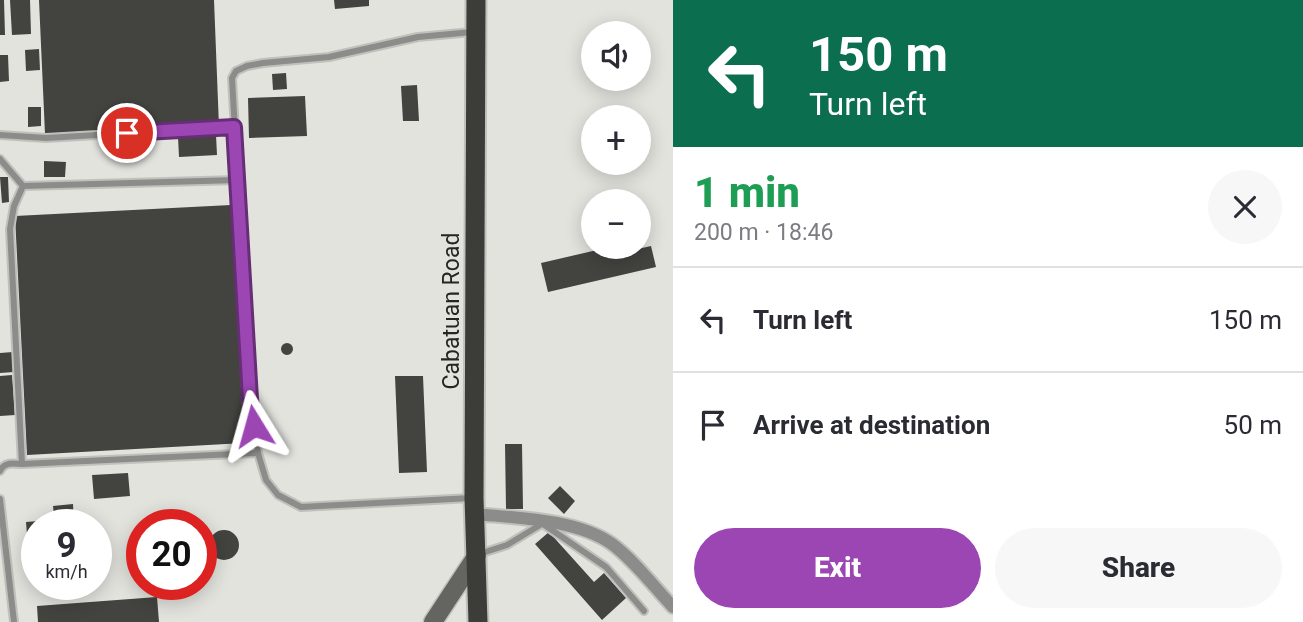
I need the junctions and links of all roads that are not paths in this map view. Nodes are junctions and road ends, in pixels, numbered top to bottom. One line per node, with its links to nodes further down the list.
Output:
1 (477, 0): 2 (highway, Cabatuan Road)
2 (477, 31): 3 (lane); 12 (highway, Cabatuan Road)
3 (234, 127): 4 (lane); 6 (lane)
4 (0, 135)
5 (0, 159): 7 (lane)
6 (238, 180): 7 (lane); 8 (lane)
7 (23, 186): 9 (lane)
8 (258, 453): 9 (lane); 12 (lane)
9 (22, 464): 10 (lane)
10 (0, 471)
11 (0, 499): 17 (lane)
12 (475, 506): 13 (street); 14 (highway, Cabatuan Road)
13 (545, 523): 14 (lane); 15 (street); 16 (lane)
14 (477, 555): 18 (main road); 19 (highway, Cabatuan Road)
15 (673, 607)
16 (644, 611)
17 (14, 622)
18 (433, 622)
19 (478, 622)

